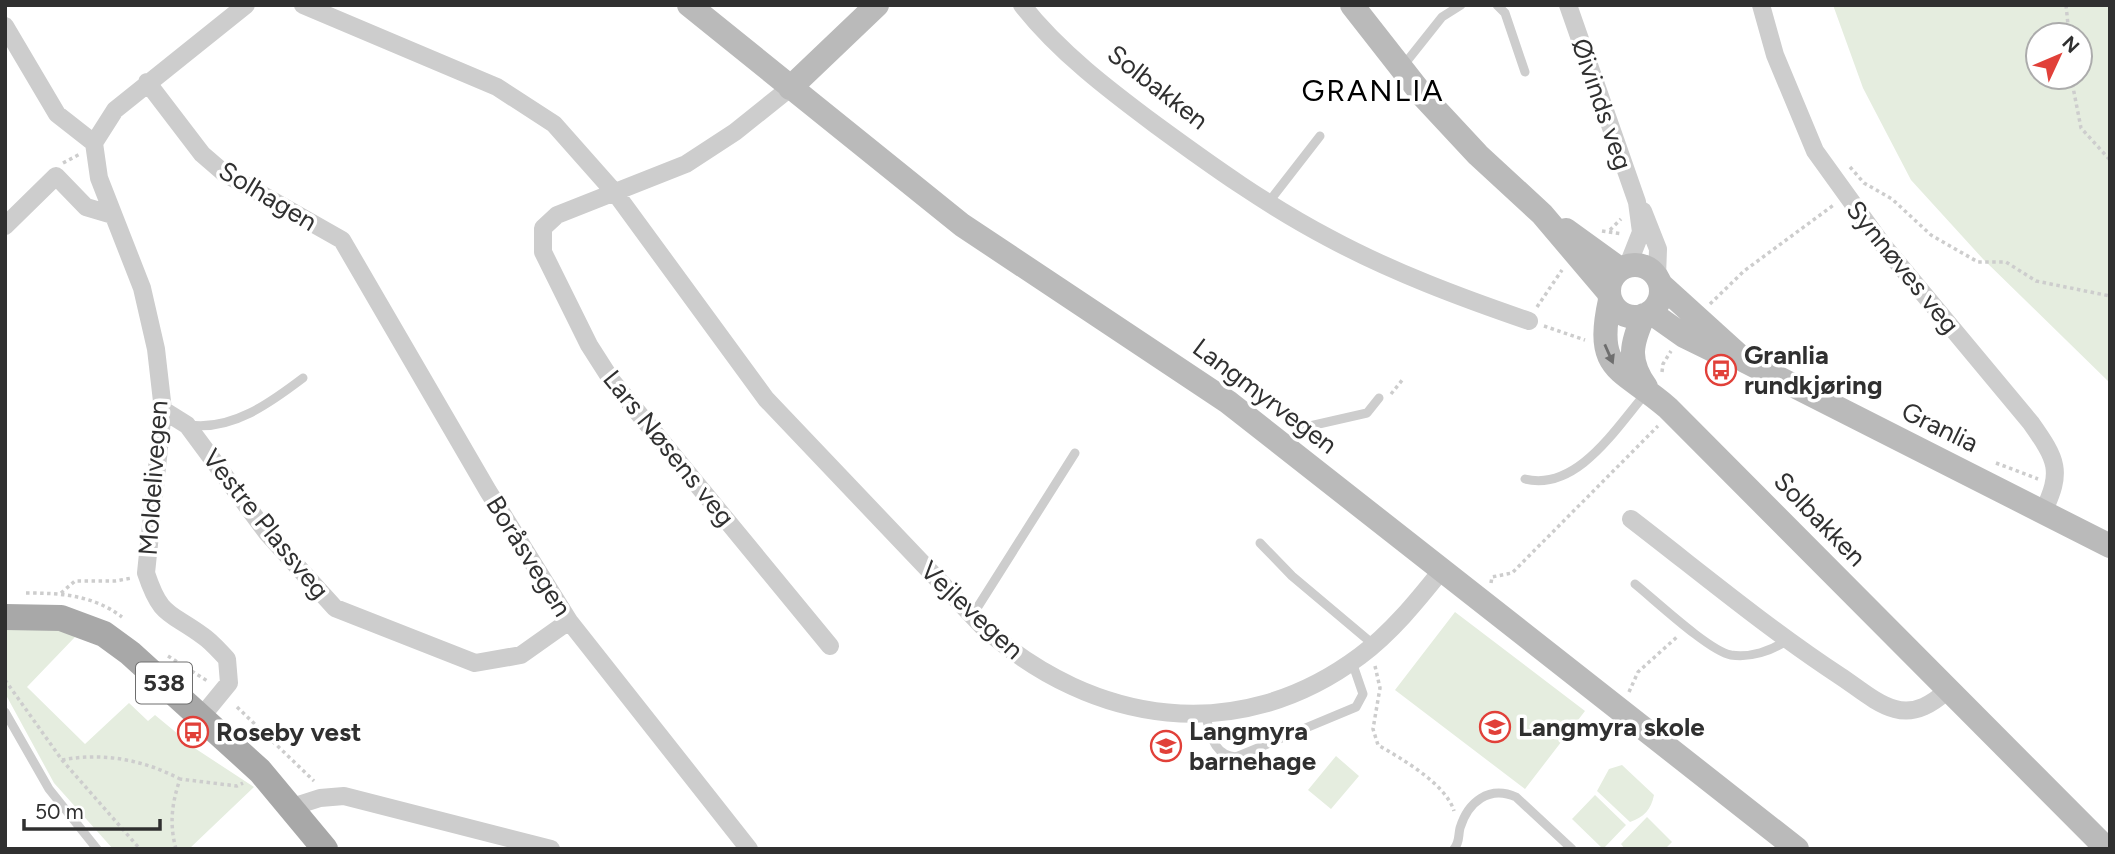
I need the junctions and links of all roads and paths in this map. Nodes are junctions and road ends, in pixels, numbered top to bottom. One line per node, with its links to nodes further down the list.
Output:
1 (246, 5): 14 (street)
2 (303, 5): 21 (street, Vejlevegen)
3 (689, 5): 15 (street, Langmyrvegen)
4 (877, 5): 15 (street)
5 (1022, 5): 24 (street, Solbakken)
6 (1352, 5): 12 (street, Granlia)
7 (1461, 5): 12 (lane)
8 (1497, 5): 13 (lane)
9 (1568, 5): 23 (street, Øivinds veg)
10 (1762, 5): 22 (street, Synnøves veg)
11 (5, 26): 18 (street)
12 (1399, 69): 25 (street, Granlia)
13 (1525, 72)
14 (147, 82): 18 (street); 30 (street, Solhagen)
15 (790, 88): 21 (street, Lars Nøsens veg); 51 (street, Langmyrvegen)
16 (2074, 91): 19 (path)
17 (1320, 136): 24 (lane)
18 (94, 143): 26 (street, Moldelivegen)
19 (2110, 160)
20 (1848, 165): 35 (path)
21 (616, 194): 65 (street, Vejlevegen); 71 (street, Lars Nøsens veg)
22 (1845, 197): 36 (path); 55 (street, Synnøves veg)
23 (1637, 202): 32 (street, Øivinds veg); 33 (street, Øivinds veg)
24 (1268, 203): 38 (street, Solbakken)
25 (1542, 214): 32 (street, Granlia); 34 (street, Granlia)
26 (113, 215): 27 (street); 48 (street, Moldelivegen)
27 (5, 226)
28 (1597, 232): 29 (path)
29 (1630, 237)
30 (342, 240): 67 (street, Boråsvegen)
31 (1566, 265): 38 (path)
32 (1624, 267): 33 (street, Granlia); 34 (street)
33 (1659, 281): 37 (street); 43 (street, Granlia)
34 (1610, 296): 37 (street, Granlia); 46 (street, Solbakken, one-way to 46)
35 (2110, 296)
36 (1710, 304)
37 (1647, 313): 43 (street, Granlia); 46 (street, Solbakken)
38 (1529, 321): 39 (path)
39 (1585, 340)
40 (1672, 350): 42 (path)
41 (1657, 355): 42 (path)
42 (1666, 358): 46 (path)
43 (1745, 361): 56 (street, Granlia)
44 (303, 378): 50 (lane)
45 (1403, 379): 47 (path)
46 (1656, 385): 54 (lane); 75 (street, Solbakken)
47 (1382, 399): 51 (lane)
48 (163, 410): 50 (street, Vestre Plassveg); 80 (street, Moldelivegen)
49 (1659, 422): 64 (path)
50 (187, 425): 67 (street, Vestre Plassveg)
51 (1285, 447): 60 (street, Langmyrvegen)
52 (1075, 453): 65 (lane)
53 (1989, 460): 55 (path)
54 (1525, 479)
55 (2055, 488): 56 (street)
56 (2043, 512): 59 (street, Granlia)
57 (1631, 519): 69 (street)
58 (1260, 543): 70 (lane)
59 (2107, 548)
60 (1441, 571): 64 (street, Langmyrvegen); 70 (street, Vejlevegen)
61 (137, 576): 63 (path)
62 (1635, 584): 68 (lane)
63 (60, 593)
64 (1488, 608): 77 (street, Langmyrvegen)
65 (972, 616): 79 (street, Vejlevegen)
66 (5, 617): 80 (main road, 538)
67 (569, 621): 94 (street, Boråsvegen)
68 (1693, 631): 69 (lane); 77 (path)
69 (1787, 640): 75 (street)
70 (1374, 645): 72 (street, Vejlevegen)
71 (830, 646)
72 (1352, 662): 79 (street, Vejlevegen); 79 (lane)
73 (1375, 666): 87 (path)
74 (5, 680): 82 (path)
75 (1948, 690): 97 (street, Solbakken)
76 (237, 707): 81 (path)
77 (1617, 708): 88 (street, Langmyrvegen)
78 (5, 712): 89 (lane)
79 (1205, 714)
80 (202, 716): 83 (main road, 538)
81 (282, 750): 83 (path); 85 (path)
82 (62, 760): 84 (path); 90 (path)
83 (260, 771): 84 (path); 86 (main road, 538)
84 (180, 779): 91 (path)
85 (316, 783)
86 (292, 807): 92 (main road, 538); 93 (street)
87 (1460, 829): 95 (lane); 96 (lane)
88 (1783, 845)
89 (97, 849)
90 (140, 849)
91 (176, 849)
92 (325, 849)
93 (551, 849)
94 (749, 849)
95 (1454, 849)
96 (1572, 849)
97 (2106, 849)

